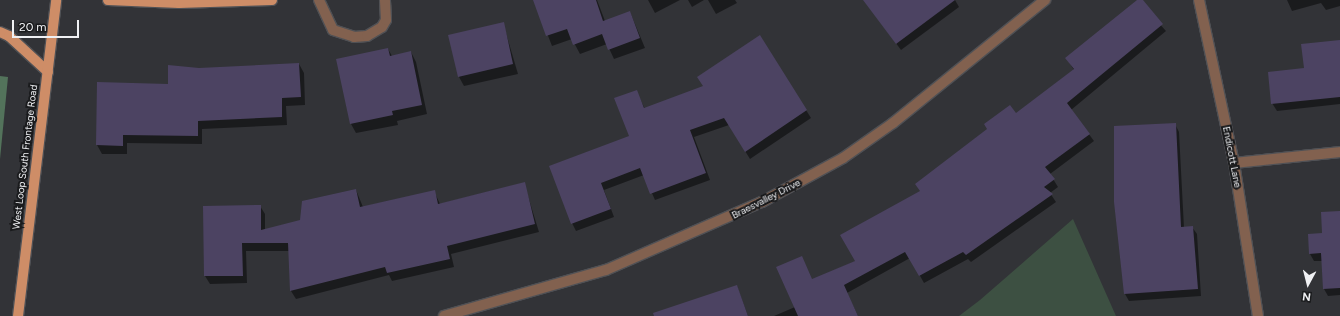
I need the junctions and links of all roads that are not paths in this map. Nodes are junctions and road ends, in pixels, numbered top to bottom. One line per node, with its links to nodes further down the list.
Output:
1 (56, 0): 10 (main road, West Loop South Frontage Road)
2 (108, 0): 8 (main road)
3 (272, 0): 8 (main road)
4 (319, 0): 5 (street)
5 (385, 0)
6 (1045, 0): 14 (street, Braesvalley Drive)
7 (1199, 0): 12 (street, Endicott Lane)
8 (180, 2)
9 (0, 32): 10 (main road)
10 (48, 72): 13 (main road, West Loop South Frontage Road)
11 (1340, 152): 12 (street)
12 (1234, 163): 15 (street, Endicott Lane)
13 (18, 316)
14 (444, 316)
15 (1258, 316)

